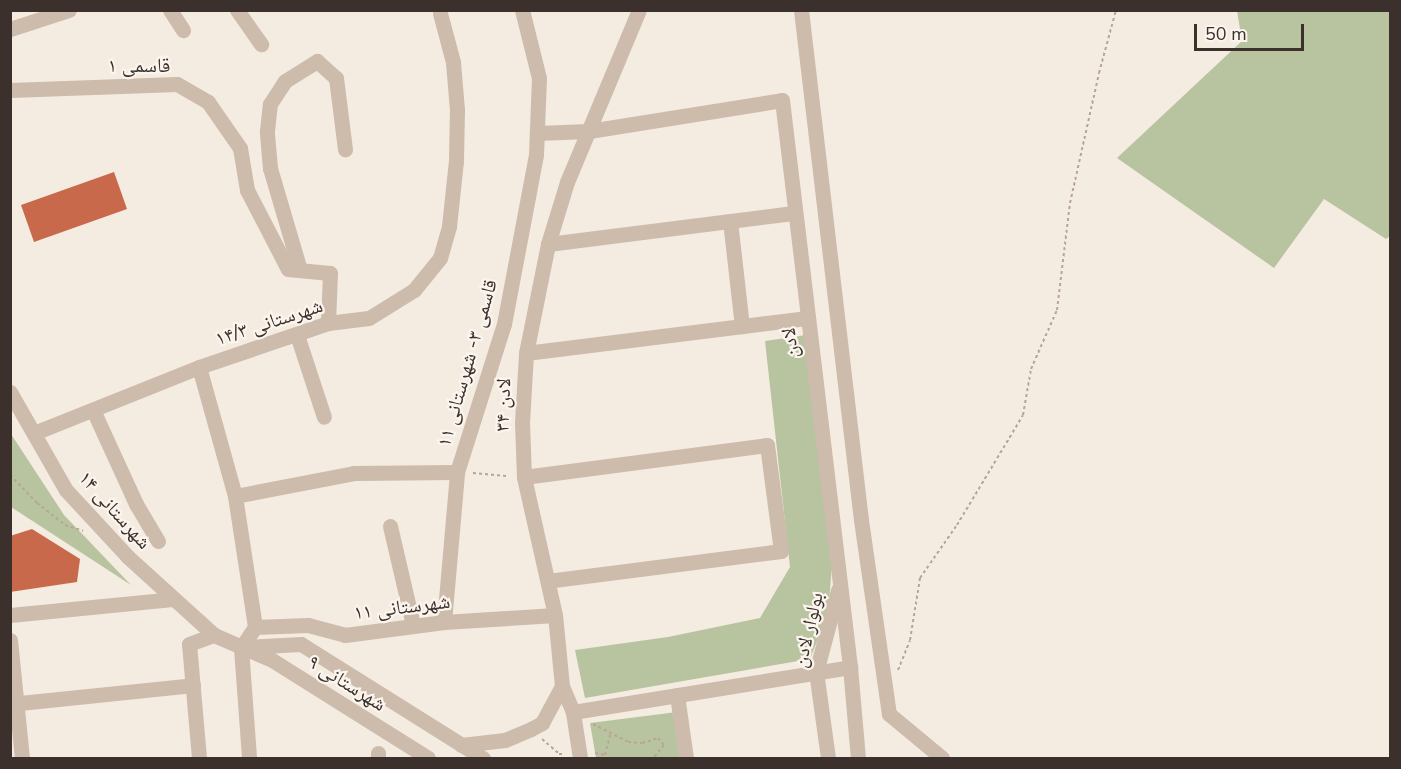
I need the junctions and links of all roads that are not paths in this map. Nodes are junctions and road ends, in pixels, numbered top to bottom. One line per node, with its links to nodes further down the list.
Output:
1 (69, 10): 8 (street)
2 (170, 10): 9 (street)
3 (237, 10): 10 (street)
4 (522, 10): 13 (street, قاسمی ۳- شهرستانی ۱۱)
5 (639, 10): 12 (street, لادن ۳۴)
6 (801, 10): 62 (street)
7 (440, 13): 20 (street, شهرستانی ۱۴/۳)
8 (10, 29)
9 (183, 30)
10 (261, 44)
11 (10, 90): 18 (street, قاسمی ۱)
12 (589, 131): 13 (street); 15 (street, لادن); 17 (street, لادن ۳۴)
13 (537, 133): 29 (street, قاسمی ۳- شهرستانی ۱۱)
14 (345, 149): 18 (street)
15 (795, 213): 16 (street); 19 (street, لادن)
16 (730, 221): 17 (street); 21 (street)
17 (548, 244): 23 (street, لادن ۳۴)
18 (300, 270): 20 (street)
19 (808, 318): 21 (street); 35 (street, لادن)
20 (328, 323): 22 (street, شهرستانی ۱۴/۳)
21 (742, 326): 23 (street)
22 (297, 334): 24 (street, شهرستانی ۱۴/۳); 27 (street)
23 (526, 353): 30 (street, لادن ۳۴)
24 (199, 367): 26 (street, شهرستانی ۱۴/۳); 31 (street)
25 (10, 392): 28 (street, شهرستانی ۱۴)
26 (93, 410): 28 (street, شهرستانی ۱۴/۳); 33 (street)
27 (324, 417)
28 (34, 433): 36 (street, شهرستانی ۱۴)
29 (457, 472): 31 (street); 39 (street, قاسمی ۳- شهرستانی ۱۱)
30 (524, 477): 34 (street, لادن ۳۴); 34 (street)
31 (236, 496): 41 (street)
32 (390, 526): 40 (street)
33 (158, 541)
34 (548, 581): 38 (street, لادن ۳۴)
35 (840, 581): 45 (street, بولوار لادن); 46 (street, بولوار لادن)
36 (172, 599): 37 (street); 42 (street, شهرستانی ۱۴)
37 (10, 615)
38 (555, 615): 39 (street, شهرستانی ۱۱); 48 (street, لادن ۳۴)
39 (444, 622): 40 (street, شهرستانی ۱۱)
40 (413, 625): 41 (street, شهرستانی ۱۱)
41 (255, 627): 44 (street)
42 (214, 635): 44 (street, شهرستانی ۹); 47 (street)
43 (10, 640): 50 (street)
44 (242, 648): 52 (street); 55 (street); 56 (street, شهرستانی ۹)
45 (850, 667): 46 (street); 61 (street, بولوار لادن)
46 (816, 672): 49 (street); 60 (street, بولوار لادن)
47 (193, 685): 50 (street); 54 (street)
48 (562, 686): 51 (street, لادن ۳۴); 52 (street)
49 (677, 695): 51 (street); 59 (street)
50 (14, 703): 53 (street)
51 (573, 712): 58 (street, لادن ۳۴)
52 (461, 745): 57 (street)
53 (22, 759)
54 (199, 759)
55 (249, 759)
56 (428, 759)
57 (483, 759)
58 (580, 759)
59 (686, 759)
60 (828, 759)
61 (858, 759)
62 (942, 759)

